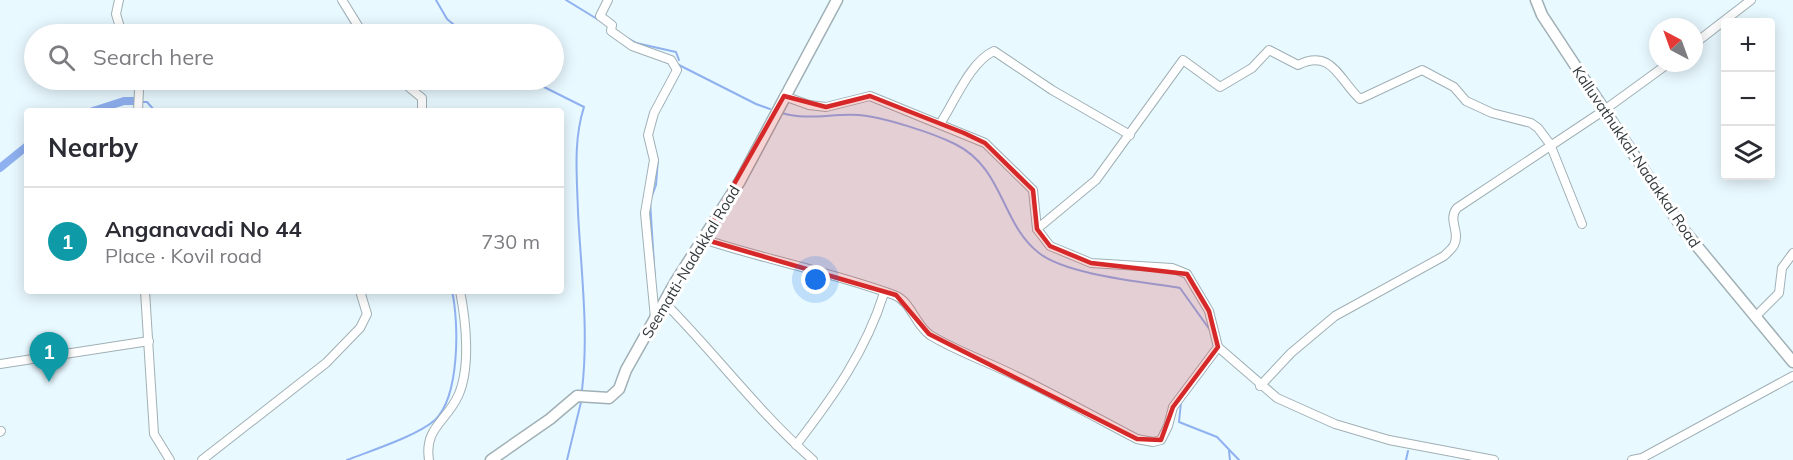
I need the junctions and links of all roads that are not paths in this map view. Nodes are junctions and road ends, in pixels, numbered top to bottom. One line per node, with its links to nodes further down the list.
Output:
1 (119, 0): 7 (street)
2 (342, 0): 8 (street)
3 (608, 0): 29 (street)
4 (837, 0): 13 (street, Seematti-Nadakkal Road)
5 (1536, 0): 16 (street, Kalluvathukkal-Nadakkal Road)
6 (1751, 0): 9 (street)
7 (119, 24)
8 (357, 24)
9 (1703, 37)
10 (1657, 72): 16 (street)
11 (139, 90): 14 (street)
12 (412, 90): 15 (street)
13 (784, 96): 17 (street); 22 (street, Seematti-Nadakkal Road)
14 (138, 108)
15 (422, 108)
16 (1603, 111): 19 (street); 30 (street, Kalluvathukkal-Nadakkal Road)
17 (940, 124): 18 (street); 21 (street)
18 (1130, 135): 19 (street); 21 (street)
19 (1550, 144): 20 (street); 36 (street)
20 (1582, 224)
21 (1037, 229): 32 (street)
22 (703, 239): 24 (street); 28 (street, Seematti-Nadakkal Road)
23 (1793, 254): 30 (street)
24 (884, 292): 32 (street); 37 (street)
25 (145, 294): 31 (street)
26 (361, 294): 39 (street)
27 (459, 294): 40 (street)
28 (664, 302): 29 (street, Seematti-Nadakkal Road); 37 (street)
29 (655, 318): 41 (street, Seematti-Nadakkal Road)
30 (1755, 318): 33 (street, Kalluvathukkal-Nadakkal Road)
31 (149, 341): 34 (street); 38 (street)
32 (1218, 347): 36 (street)
33 (1793, 362)
34 (0, 364)
35 (1793, 376): 44 (street)
36 (1260, 386): 43 (street)
37 (796, 445): 42 (street)
38 (170, 460)
39 (202, 460)
40 (429, 460)
41 (491, 460)
42 (813, 460)
43 (1494, 460)
44 (1632, 460)

